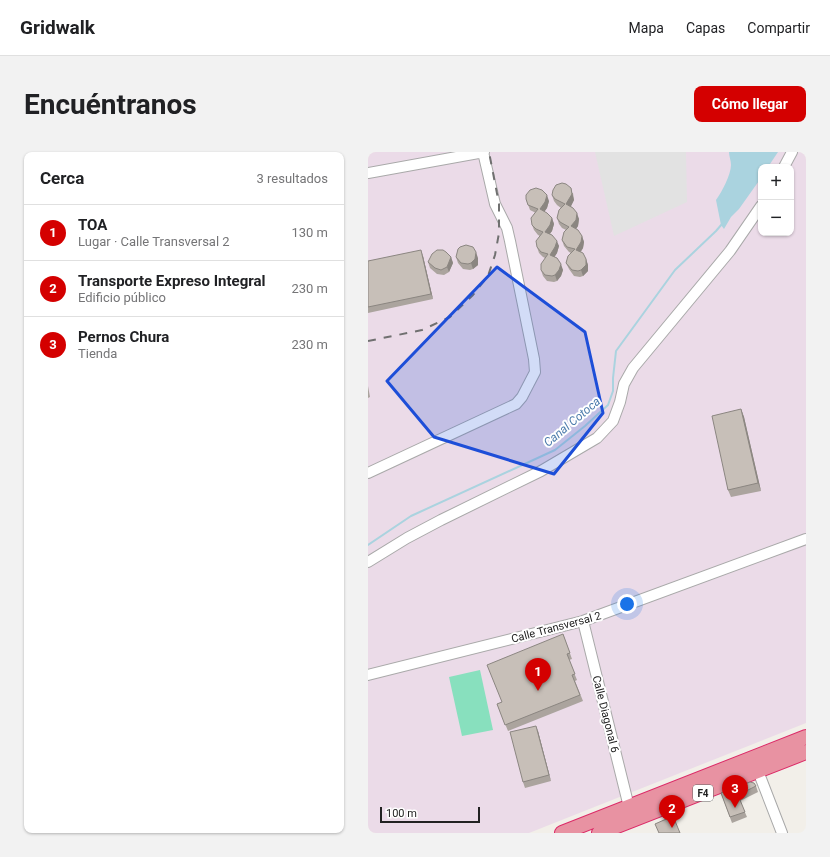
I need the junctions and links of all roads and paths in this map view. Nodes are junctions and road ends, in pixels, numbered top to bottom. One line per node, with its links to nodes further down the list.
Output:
1 (483, 152): 4 (street); 6 (street)
2 (792, 152): 3 (street)
3 (786, 164)
4 (368, 173)
5 (758, 210): 8 (street)
6 (368, 472)
7 (806, 539): 9 (street, Calle Transversal 2)
8 (368, 562)
9 (584, 621): 10 (street, Calle Transversal 2); 14 (street, Calle Diagonal 6)
10 (368, 675)
11 (806, 737): 14 (highway, F4)
12 (806, 752): 13 (highway, F4)
13 (758, 771): 16 (highway, F4); 17 (street)
14 (629, 807): 15 (highway, F4)
15 (562, 833)
16 (599, 833)
17 (782, 833)

